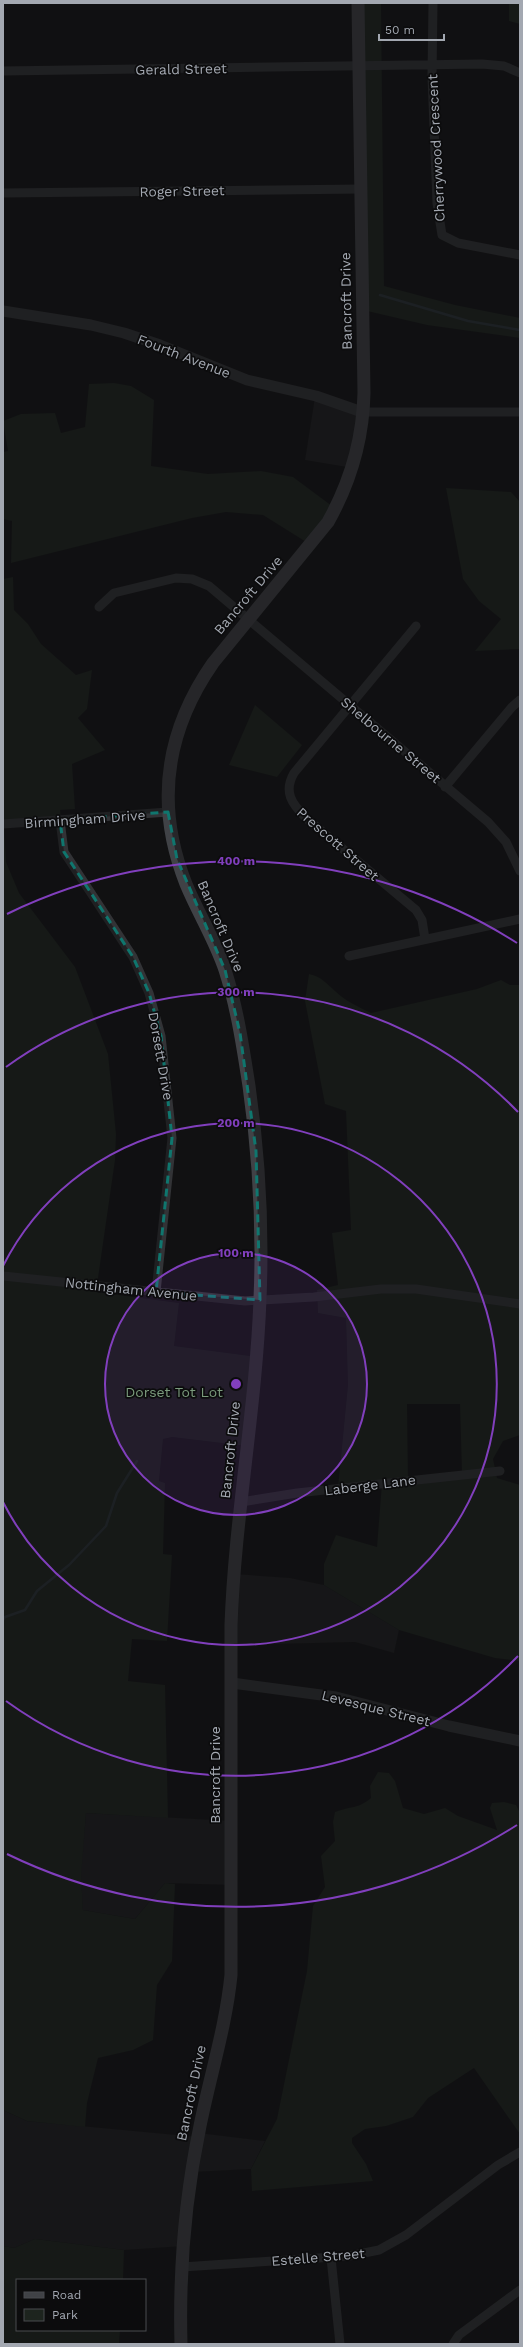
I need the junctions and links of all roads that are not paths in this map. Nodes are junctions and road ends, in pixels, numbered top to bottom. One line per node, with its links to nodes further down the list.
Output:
1 (358, 3): 4 (main road, Bancroft Drive)
2 (433, 3): 3 (street, Cherrywood Crescent)
3 (432, 64): 4 (street, Gerald Street); 6 (street, Gerald Street); 9 (street, Cherrywood Crescent)
4 (359, 66): 5 (street, Gerald Street); 7 (main road, Bancroft Drive)
5 (3, 71)
6 (520, 72)
7 (361, 189): 8 (street, Roger Street); 11 (main road, Bancroft Drive)
8 (3, 193)
9 (520, 255)
10 (3, 311): 11 (street, Fourth Avenue)
11 (362, 412): 12 (street); 14 (main road, Bancroft Drive)
12 (520, 412)
13 (99, 607): 14 (street, Shelbourne Street)
14 (249, 620): 17 (street, Shelbourne Street); 19 (main road, Bancroft Drive)
15 (416, 626): 17 (street, Prescott Street)
16 (520, 700): 18 (street)
17 (350, 706): 18 (street, Shelbourne Street); 24 (street, Prescott Street)
18 (446, 787): 22 (street, Shelbourne Street)
19 (168, 812): 20 (street, Birmingham Drive); 28 (main road, Bancroft Drive)
20 (60, 820): 21 (street, Birmingham Drive); 27 (street, Dorsett Drive)
21 (3, 824)
22 (520, 871)
23 (520, 918): 24 (street)
24 (425, 939): 25 (street)
25 (349, 956)
26 (3, 1276): 27 (street, Nottingham Avenue)
27 (156, 1292): 28 (street, Nottingham Avenue)
28 (260, 1300): 29 (street, Nottingham Avenue); 31 (main road, Bancroft Drive)
29 (520, 1304)
30 (500, 1471): 31 (street, Laberge Lane)
31 (241, 1502): 32 (main road, Bancroft Drive)
32 (232, 1683): 33 (street, Levesque Street); 36 (main road, Bancroft Drive)
33 (520, 1741)
34 (520, 2152): 35 (street, Estelle Street)
35 (331, 2258): 36 (street, Estelle Street); 39 (street)
36 (182, 2268): 38 (main road, Bancroft Drive)
37 (520, 2290): 40 (street)
38 (181, 2344)
39 (340, 2344)
40 (453, 2344)

